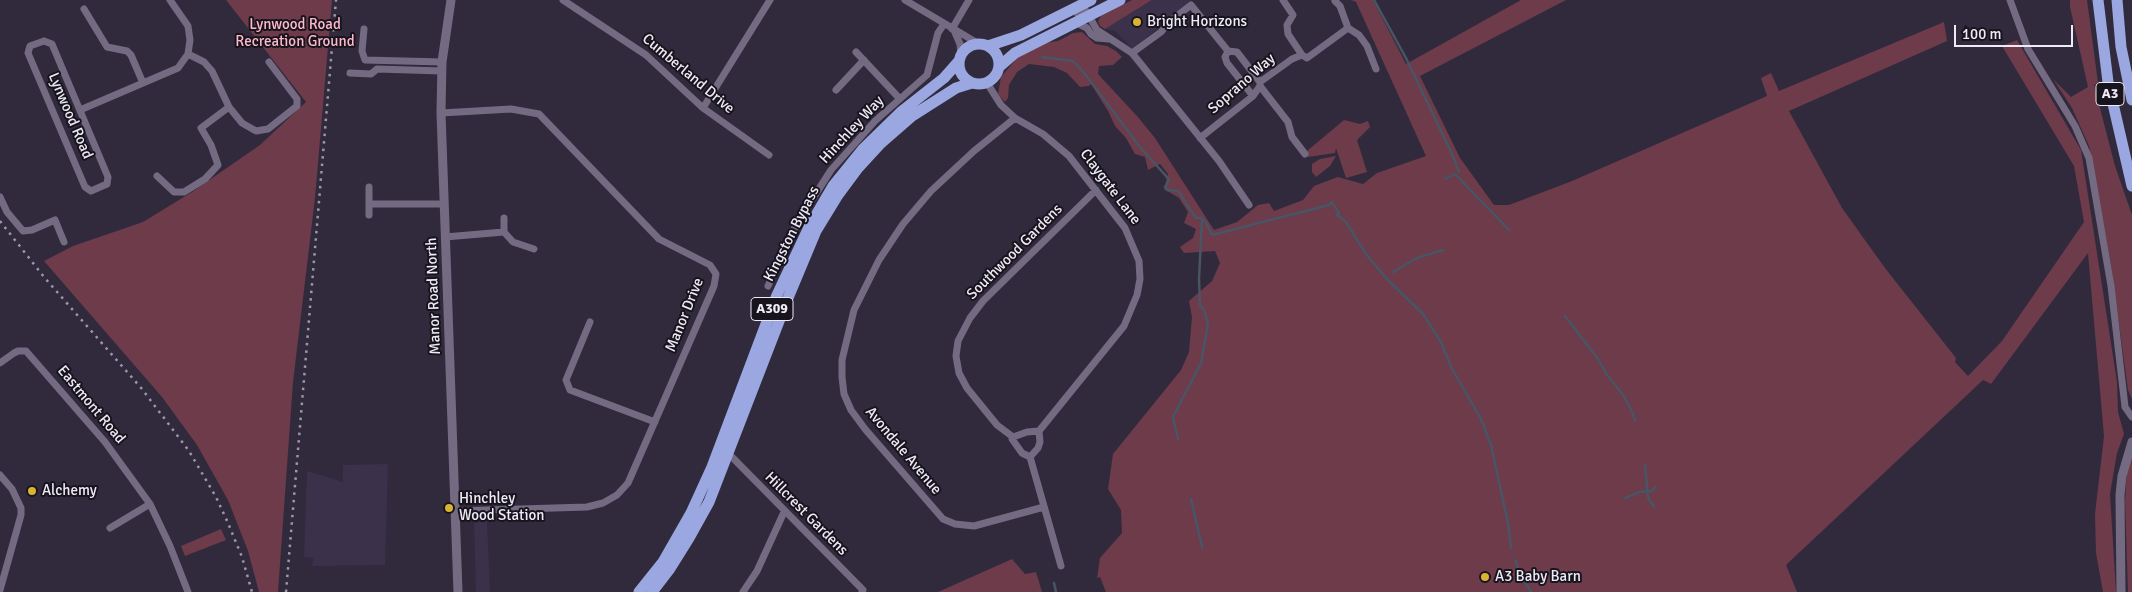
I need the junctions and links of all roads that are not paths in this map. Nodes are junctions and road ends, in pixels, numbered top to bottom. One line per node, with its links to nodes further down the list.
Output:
1 (170, 0): 27 (street)
2 (451, 0): 32 (street, Manor Road North)
3 (563, 0): 45 (street, Cumberland Drive)
4 (770, 0): 45 (street)
5 (905, 0): 17 (street)
6 (969, 0): 21 (street)
7 (1092, 0): 18 (highway)
8 (1120, 0): 15 (highway)
9 (1283, 0): 28 (street)
10 (1335, 0): 19 (street)
11 (2010, 0): 71 (street)
12 (2098, 0): 55 (highway, A3)
13 (2117, 0): 43 (highway, A3)
14 (84, 9): 36 (street)
15 (1090, 16): 16 (highway); 18 (street); 22 (street)
16 (1077, 23): 22 (street); 33 (highway)
17 (944, 24): 21 (street); 42 (street, Hinchley Way)
18 (1039, 26): 23 (highway)
19 (1348, 28): 28 (street, Soprano Way); 34 (street)
20 (364, 29): 32 (street)
21 (953, 30): 23 (street); 29 (street)
22 (1114, 40): 26 (street)
23 (984, 45): 29 (highway); 33 (highway)
24 (1228, 51): 26 (street); 39 (street); 41 (street)
25 (856, 52): 30 (street)
26 (1132, 53): 51 (street)
27 (188, 54): 36 (street, Lynwood Road); 44 (street)
28 (1302, 55): 39 (street, Soprano Way)
29 (960, 58): 37 (highway); 88 (highway, Kingston Bypass / A309)
30 (864, 60): 40 (street); 42 (street)
31 (269, 62): 44 (street)
32 (442, 66): 35 (street); 47 (street, Manor Road North)
33 (1000, 66): 38 (highway)
34 (1376, 69)
35 (350, 73)
36 (143, 83): 46 (street, Lynwood Road)
37 (972, 83): 38 (highway); 76 (highway, Kingston Bypass / A309)
38 (987, 83): 48 (street, Claygate Lane)
39 (1260, 84): 41 (street, Soprano Way); 52 (street)
40 (836, 90)
41 (1253, 96): 51 (street, Soprano Way)
42 (900, 99): 68 (street, Hinchley Way)
43 (2132, 100)
44 (229, 107): 50 (street)
45 (703, 108): 53 (street, Cumberland Drive)
46 (80, 110): 46 (street, Lynwood Road)
47 (441, 113): 60 (street, Manor Road North); 72 (street, Manor Drive)
48 (1015, 118): 57 (street, Claygate Lane); 80 (street, Avondale Avenue)
49 (195, 120): 50 (street)
50 (201, 128): 54 (street)
51 (1200, 138): 61 (street)
52 (1305, 154)
53 (769, 155)
54 (157, 176)
55 (2132, 186)
56 (369, 187): 59 (street)
57 (1096, 190): 73 (street, Claygate Lane); 74 (street, Southwood Gardens)
58 (0, 197): 66 (street)
59 (369, 204): 60 (street); 62 (street)
60 (444, 204): 65 (street, Manor Road North)
61 (1249, 205)
62 (369, 215)
63 (504, 218): 64 (street)
64 (504, 232): 65 (street); 67 (street)
65 (445, 237): 81 (street, Manor Road North)
66 (64, 242)
67 (534, 248)
68 (768, 286)
69 (590, 322): 72 (street)
70 (0, 364): 79 (street, Eastmont Road)
71 (2132, 417)
72 (655, 422): 81 (street, Manor Drive)
73 (1039, 431): 74 (street); 77 (street, Claygate Lane)
74 (1013, 437): 77 (street)
75 (2132, 442): 92 (street)
76 (729, 454): 82 (street, Hillcrest Gardens); 89 (highway, Kingston Bypass / A309)
77 (1030, 457): 80 (street)
78 (0, 475): 85 (street)
79 (150, 504): 83 (street); 86 (street, Eastmont Road)
80 (1044, 507): 84 (street)
81 (455, 511): 87 (street, Manor Road North)
82 (784, 512): 90 (street); 91 (street, Hillcrest Gardens)
83 (110, 528)
84 (1061, 566)
85 (0, 590)
86 (188, 592)
87 (458, 592)
88 (639, 592)
89 (652, 592)
90 (743, 592)
91 (862, 592)
92 (2121, 592)

